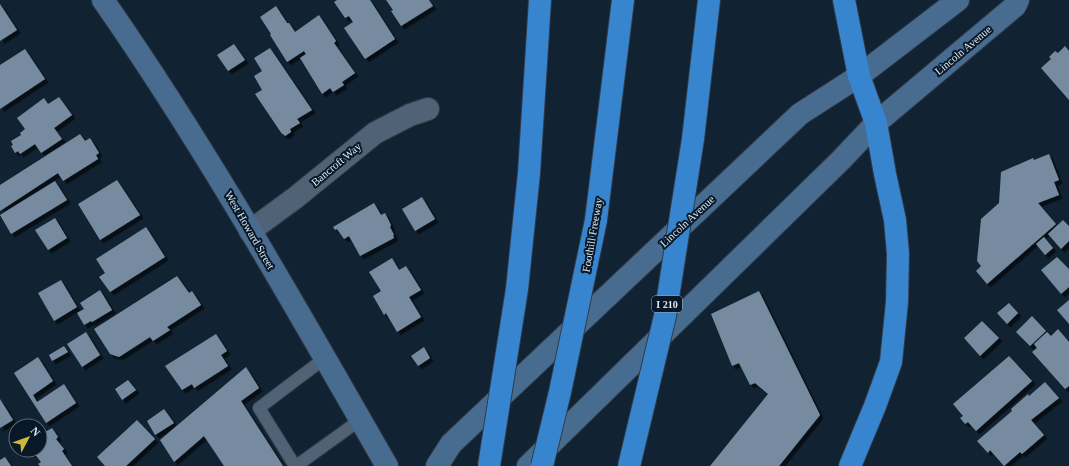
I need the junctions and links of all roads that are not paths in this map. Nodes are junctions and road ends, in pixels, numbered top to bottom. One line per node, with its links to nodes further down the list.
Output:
1 (103, 0): 11 (main road, West Howard Street)
2 (540, 0): 17 (highway, bridge)
3 (623, 0): 19 (highway, Foothill Freeway, bridge)
4 (710, 0): 20 (highway, I 210, bridge)
5 (844, 0): 8 (highway)
6 (958, 0): 8 (main road, Lincoln Avenue)
7 (1018, 0): 10 (main road, Lincoln Avenue)
8 (859, 76): 10 (highway); 16 (main road, Lincoln Avenue)
9 (428, 110): 11 (street, Bancroft Way)
10 (876, 123): 18 (main road, Lincoln Avenue); 21 (highway)
11 (250, 231): 12 (main road, West Howard Street)
12 (325, 358): 13 (main road, West Howard Street); 14 (lane)
13 (360, 420): 14 (lane); 15 (main road, West Howard Street)
14 (295, 466)
15 (387, 466)
16 (437, 466)
17 (489, 466)
18 (528, 466)
19 (542, 466)
20 (629, 466)
21 (850, 466)

